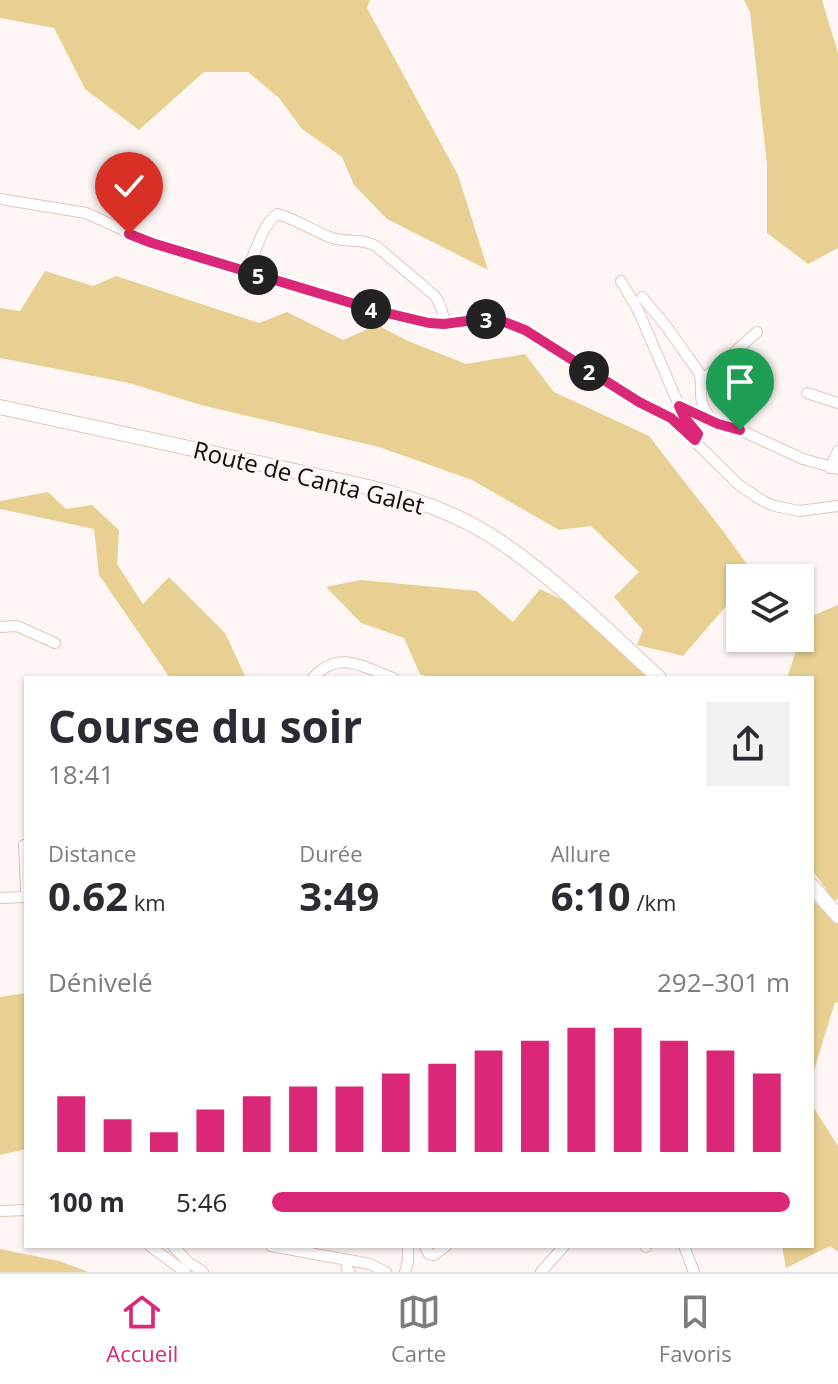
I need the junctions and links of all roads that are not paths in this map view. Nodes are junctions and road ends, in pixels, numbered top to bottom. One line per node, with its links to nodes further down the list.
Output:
1 (0, 199): 2 (street)
2 (247, 272): 5 (street); 5 (street)
3 (621, 281): 10 (street)
4 (642, 297): 7 (street)
5 (444, 324): 13 (street)
6 (757, 332): 7 (street)
7 (701, 380): 12 (street)
8 (807, 393): 9 (street)
9 (838, 403)
10 (679, 406): 12 (street); 13 (street)
11 (0, 407): 21 (main road, Route de Canta Galet)
12 (718, 424): 15 (street)
13 (695, 440): 16 (street)
14 (838, 451): 15 (street)
15 (834, 469)
16 (838, 506)
17 (0, 627): 18 (street)
18 (55, 643)
19 (315, 676): 20 (street)
20 (387, 676)
21 (657, 676)
22 (814, 888): 25 (main road)
23 (24, 897): 24 (street)
24 (0, 898)
25 (838, 916)
26 (24, 1210): 27 (street)
27 (0, 1211)
28 (153, 1248): 37 (street)
29 (175, 1248): 38 (street)
30 (282, 1248): 36 (street)
31 (408, 1248): 41 (street)
32 (426, 1248): 33 (street)
33 (443, 1248)
34 (562, 1248): 42 (street)
35 (685, 1248): 43 (street)
36 (346, 1260): 39 (street); 40 (street)
37 (185, 1272)
38 (203, 1272)
39 (350, 1272)
40 (386, 1272)
41 (405, 1272)
42 (541, 1272)
43 (694, 1272)

